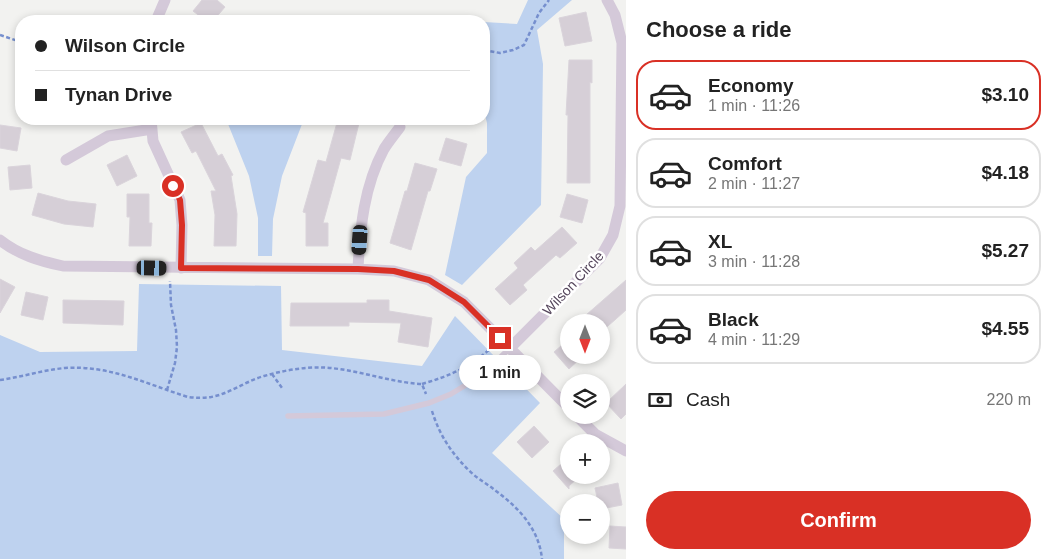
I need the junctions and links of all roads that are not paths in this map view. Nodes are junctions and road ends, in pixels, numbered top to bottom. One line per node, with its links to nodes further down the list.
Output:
1 (165, 0): 3 (street)
2 (607, 0): 4 (street, Wilson Circle)
3 (159, 15)
4 (624, 124): 12 (street, Wilson Circle)
5 (148, 125): 8 (street)
6 (152, 125): 10 (street)
7 (400, 127): 11 (street)
8 (66, 160)
9 (0, 240): 10 (street)
10 (181, 268): 11 (street)
11 (358, 269): 12 (street)
12 (510, 348): 13 (street); 14 (lane)
13 (560, 399)
14 (288, 416)
15 (585, 424): 16 (street)
16 (626, 451)

